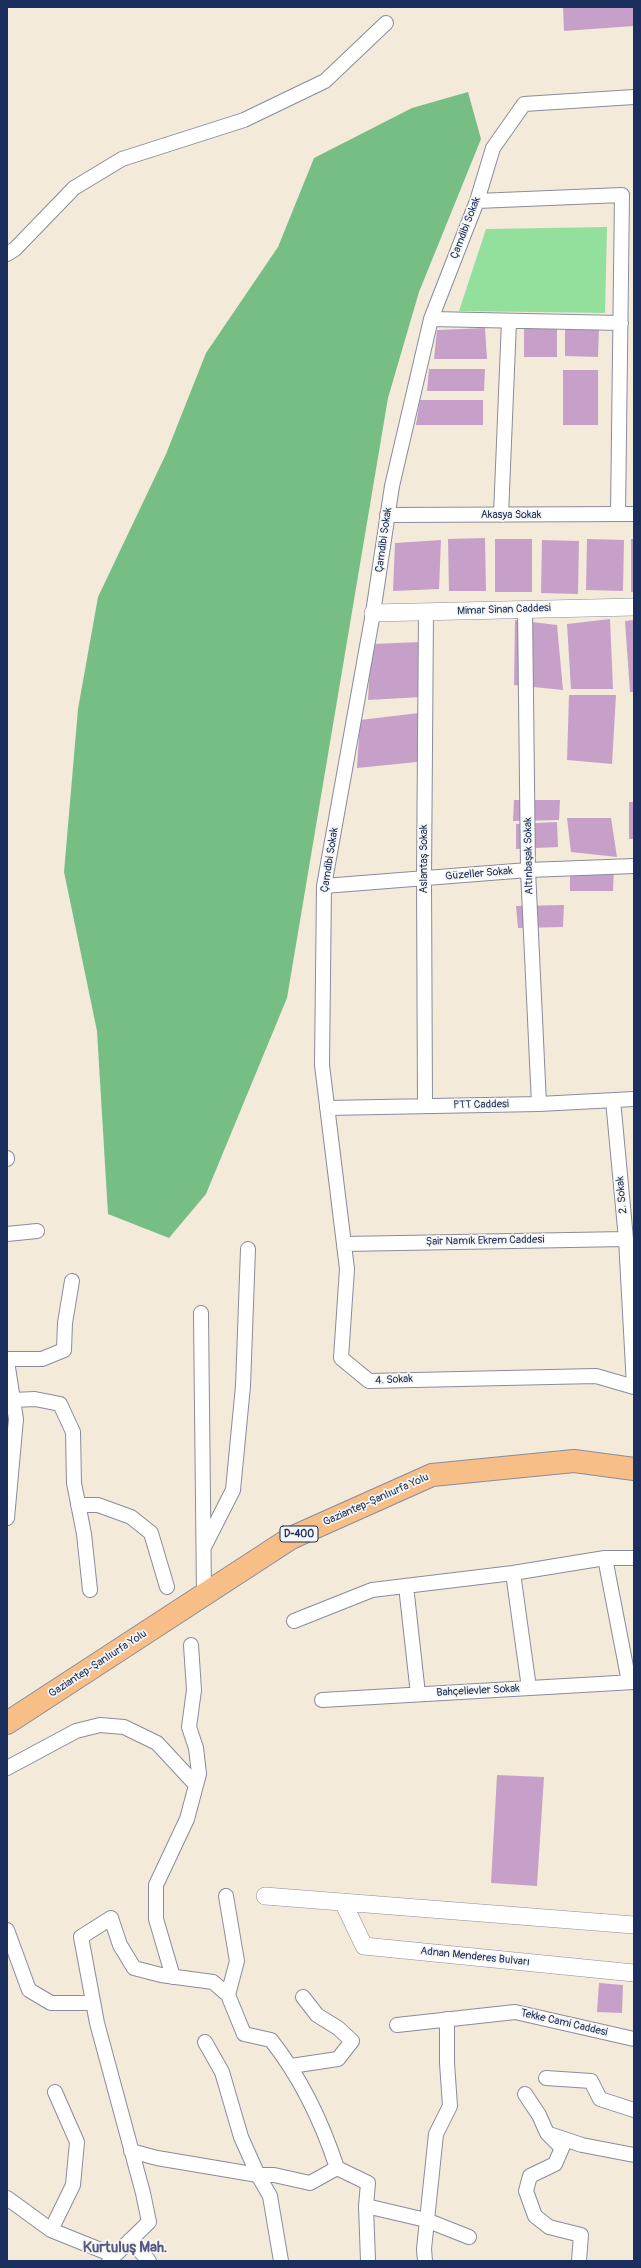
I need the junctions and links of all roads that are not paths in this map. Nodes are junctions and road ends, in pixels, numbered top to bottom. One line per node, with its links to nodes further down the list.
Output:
1 (386, 23): 4 (street)
2 (634, 97): 3 (street, Çamdibi Sokak)
3 (477, 201): 5 (street, Çamdibi Sokak); 7 (street)
4 (7, 254)
5 (431, 319): 6 (street); 10 (street, Çamdibi Sokak)
6 (508, 321): 7 (street); 11 (street)
7 (621, 323): 8 (street)
8 (618, 514): 9 (street, Akasya Sokak); 11 (street, Akasya Sokak)
9 (634, 514)
10 (387, 515): 11 (street, Akasya Sokak); 14 (street, Çamdibi Sokak)
11 (501, 515)
12 (634, 607): 13 (street, Mimar Sinan Caddesi)
13 (525, 609): 15 (street, Mimar Sinan Caddesi); 17 (street, Altınbaşak Sokak)
14 (373, 613): 15 (street, Mimar Sinan Caddesi); 19 (street, Çamdibi Sokak)
15 (426, 613): 18 (street, Aslantaş Sokak)
16 (634, 866): 17 (street, Güzeller Sokak)
17 (528, 870): 18 (street, Güzeller Sokak); 22 (street, Altınbaşak Sokak)
18 (424, 879): 19 (street, Güzeller Sokak); 23 (street, Aslantaş Sokak)
19 (324, 886): 24 (street, Çamdibi Sokak)
20 (634, 1099): 21 (street, PTT Caddesi)
21 (613, 1100): 22 (street, PTT Caddesi); 27 (street, 2. Sokak)
22 (539, 1104): 23 (street, PTT Caddesi)
23 (426, 1106): 24 (street, PTT Caddesi)
24 (327, 1108): 28 (street, 4. Sokak)
25 (36, 1231): 26 (street)
26 (7, 1234)
27 (626, 1238): 28 (street, Şair Namık Ekrem Caddesi); 33 (street, 2. Sokak)
28 (344, 1244): 33 (street, 4. Sokak)
29 (248, 1249): 39 (street)
30 (72, 1281): 32 (street)
31 (200, 1313): 39 (street)
32 (7, 1360): 34 (street)
33 (634, 1386)
34 (13, 1400): 35 (street); 37 (street)
35 (10, 1444): 38 (street)
36 (634, 1469): 46 (main road, Gaziantep-Şanlıurfa Yolu / D-400)
37 (78, 1505): 44 (street); 45 (street)
38 (7, 1518)
39 (204, 1547): 46 (street)
40 (605, 1558): 41 (street); 42 (street); 49 (street)
41 (634, 1558)
42 (513, 1573): 43 (street); 50 (street)
43 (406, 1586): 47 (street); 51 (street)
44 (167, 1587)
45 (90, 1590)
46 (204, 1594): 53 (main road, Gaziantep-Şanlıurfa Yolu / D-400)
47 (294, 1621)
48 (191, 1645): 55 (street)
49 (632, 1682): 50 (street, Bahçelievler Sokak)
50 (529, 1688): 51 (street, Bahçelievler Sokak)
51 (418, 1694): 52 (street, Bahçelievler Sokak)
52 (322, 1700)
53 (7, 1723)
54 (7, 1768): 55 (street)
55 (196, 1785): 62 (street)
56 (226, 1896): 63 (street)
57 (265, 1896): 58 (street)
58 (343, 1902): 59 (street); 61 (street, Adnan Menderes Bulvarı)
59 (634, 1925)
60 (7, 1930): 65 (street)
61 (634, 1973)
62 (173, 1977): 63 (street); 65 (street)
63 (228, 1995): 70 (street)
64 (303, 1997): 70 (street)
65 (93, 2003): 76 (street)
66 (447, 2019): 67 (street, Tekke Cami Caddesi); 68 (street, Tekke Cami Caddesi); 82 (street)
67 (397, 2025)
68 (634, 2039)
69 (205, 2042): 79 (street)
70 (291, 2066): 78 (street)
71 (546, 2078): 74 (street)
72 (55, 2092): 83 (street)
73 (525, 2094): 75 (street)
74 (634, 2110)
75 (547, 2134): 77 (street); 91 (street)
76 (131, 2151): 79 (street); 85 (street)
77 (634, 2155)
78 (337, 2168): 79 (street); 81 (street)
79 (258, 2175): 88 (street)
80 (7, 2198): 83 (street)
81 (366, 2206): 82 (street); 89 (street)
82 (426, 2220): 84 (street); 90 (street)
83 (51, 2230): 86 (street)
84 (469, 2237)
85 (130, 2240): 86 (street); 87 (street)
86 (111, 2258)
87 (149, 2261)
88 (281, 2261)
89 (368, 2261)
90 (425, 2261)
91 (579, 2261)

